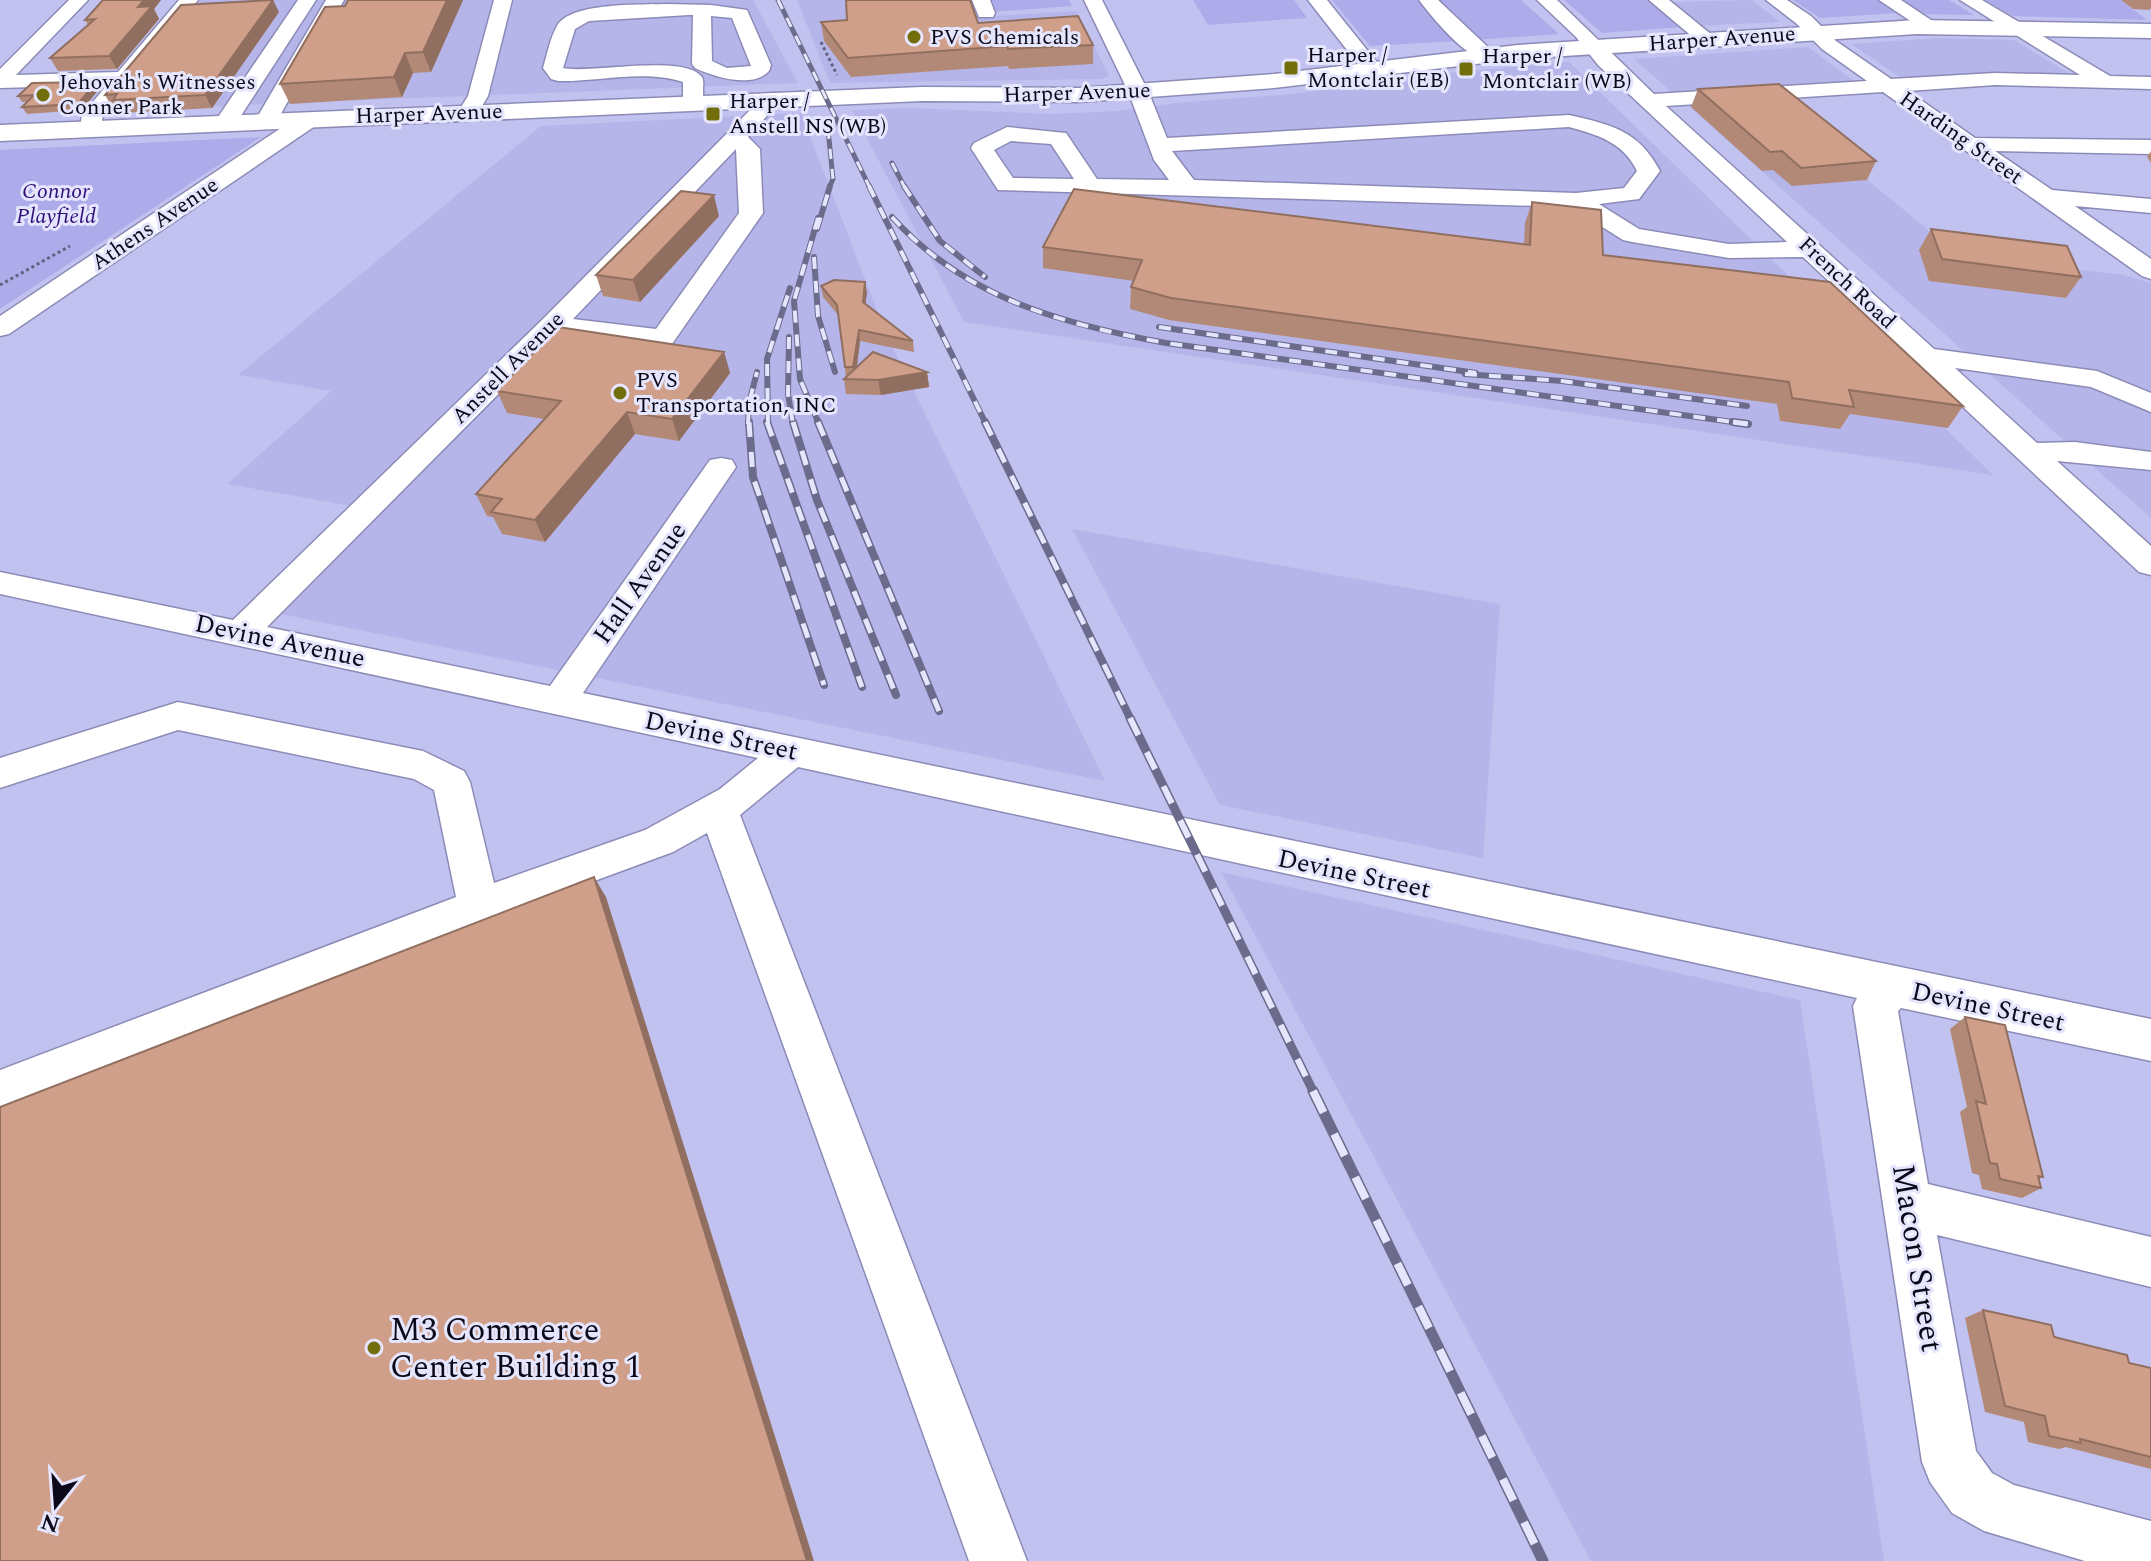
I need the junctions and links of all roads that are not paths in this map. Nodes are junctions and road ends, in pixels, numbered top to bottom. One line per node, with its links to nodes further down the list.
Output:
1 (79, 0): 26 (street)
2 (189, 0): 25 (street)
3 (307, 0): 38 (street)
4 (335, 0): 37 (street)
5 (503, 0): 35 (street)
6 (1093, 0): 30 (street)
7 (1317, 0): 24 (street)
8 (1428, 0): 22 (street)
9 (1546, 0): 20 (street, French Road)
10 (1658, 0): 19 (street)
11 (1775, 0): 18 (street, Harding Street)
12 (1888, 0): 15 (street)
13 (1969, 0): 16 (street)
14 (702, 10): 23 (street); 23 (street); 34 (street)
15 (1931, 26): 16 (main road, Harper Avenue); 18 (main road, Harper Avenue)
16 (2016, 28): 17 (main road, Harper Avenue); 27 (street)
17 (2151, 31)
18 (1819, 33): 19 (main road, Harper Avenue); 29 (street, Harding Street)
19 (1708, 40): 20 (main road, Harper Avenue)
20 (1595, 47): 22 (main road, Harper Avenue); 32 (street, French Road)
21 (654, 51): 23 (street)
22 (1485, 55): 24 (main road, Harper Avenue)
23 (702, 64)
24 (1372, 69): 30 (main road, Harper Avenue)
25 (124, 78): 26 (street); 39 (street)
26 (0, 81)
27 (2107, 82): 28 (street); 29 (street); 33 (street)
28 (2151, 83)
29 (1886, 85): 32 (street); 42 (street, Harding Street)
30 (1138, 91): 31 (main road, Harper Avenue); 43 (street)
31 (772, 99): 34 (main road, Harper Avenue); 41 (street, Anstell Avenue)
32 (1649, 101): 50 (street, French Road)
33 (2140, 102)
34 (693, 103): 35 (main road, Harper Avenue)
35 (469, 112): 36 (main road, Harper Avenue)
36 (310, 119): 37 (main road, Harper Avenue); 53 (street, Athens Avenue)
37 (266, 121): 38 (main road, Harper Avenue)
38 (225, 123): 39 (main road, Harper Avenue)
39 (91, 129): 40 (main road, Harper Avenue)
40 (0, 133)
41 (735, 137): 52 (street, Anstell Avenue); 52 (street)
42 (1969, 144): 44 (street); 47 (street, Harding Street)
43 (1159, 145): 46 (street); 48 (street)
44 (2151, 147)
45 (1090, 186): 46 (street)
46 (1187, 187): 48 (street)
47 (2045, 197): 49 (street); 51 (street, Harding Street)
48 (1576, 200): 50 (street)
49 (2151, 206)
50 (1809, 249): 54 (street, French Road)
51 (2151, 271)
52 (553, 324): 61 (street, Anstell Avenue)
53 (0, 328)
54 (1926, 356): 55 (street); 56 (street, French Road)
55 (2151, 403)
56 (2030, 452): 57 (street); 59 (street, French Road)
57 (2151, 461)
58 (721, 467): 62 (street, Hall Avenue)
59 (2151, 564)
60 (0, 583): 61 (street, Devine Avenue)
61 (240, 633): 62 (street, Devine Avenue)
62 (559, 700): 63 (street, Devine Street)
63 (792, 751): 65 (street); 67 (street, Devine Street)
64 (0, 773): 66 (street)
65 (718, 809): 66 (street); 73 (street)
66 (479, 906): 69 (street)
67 (1891, 987): 68 (street, Devine Street); 70 (street, Macon Street)
68 (2151, 1040)
69 (0, 1092)
70 (1908, 1204): 71 (street); 72 (street, Macon Street)
71 (2151, 1262)
72 (2151, 1550)
73 (998, 1561)

